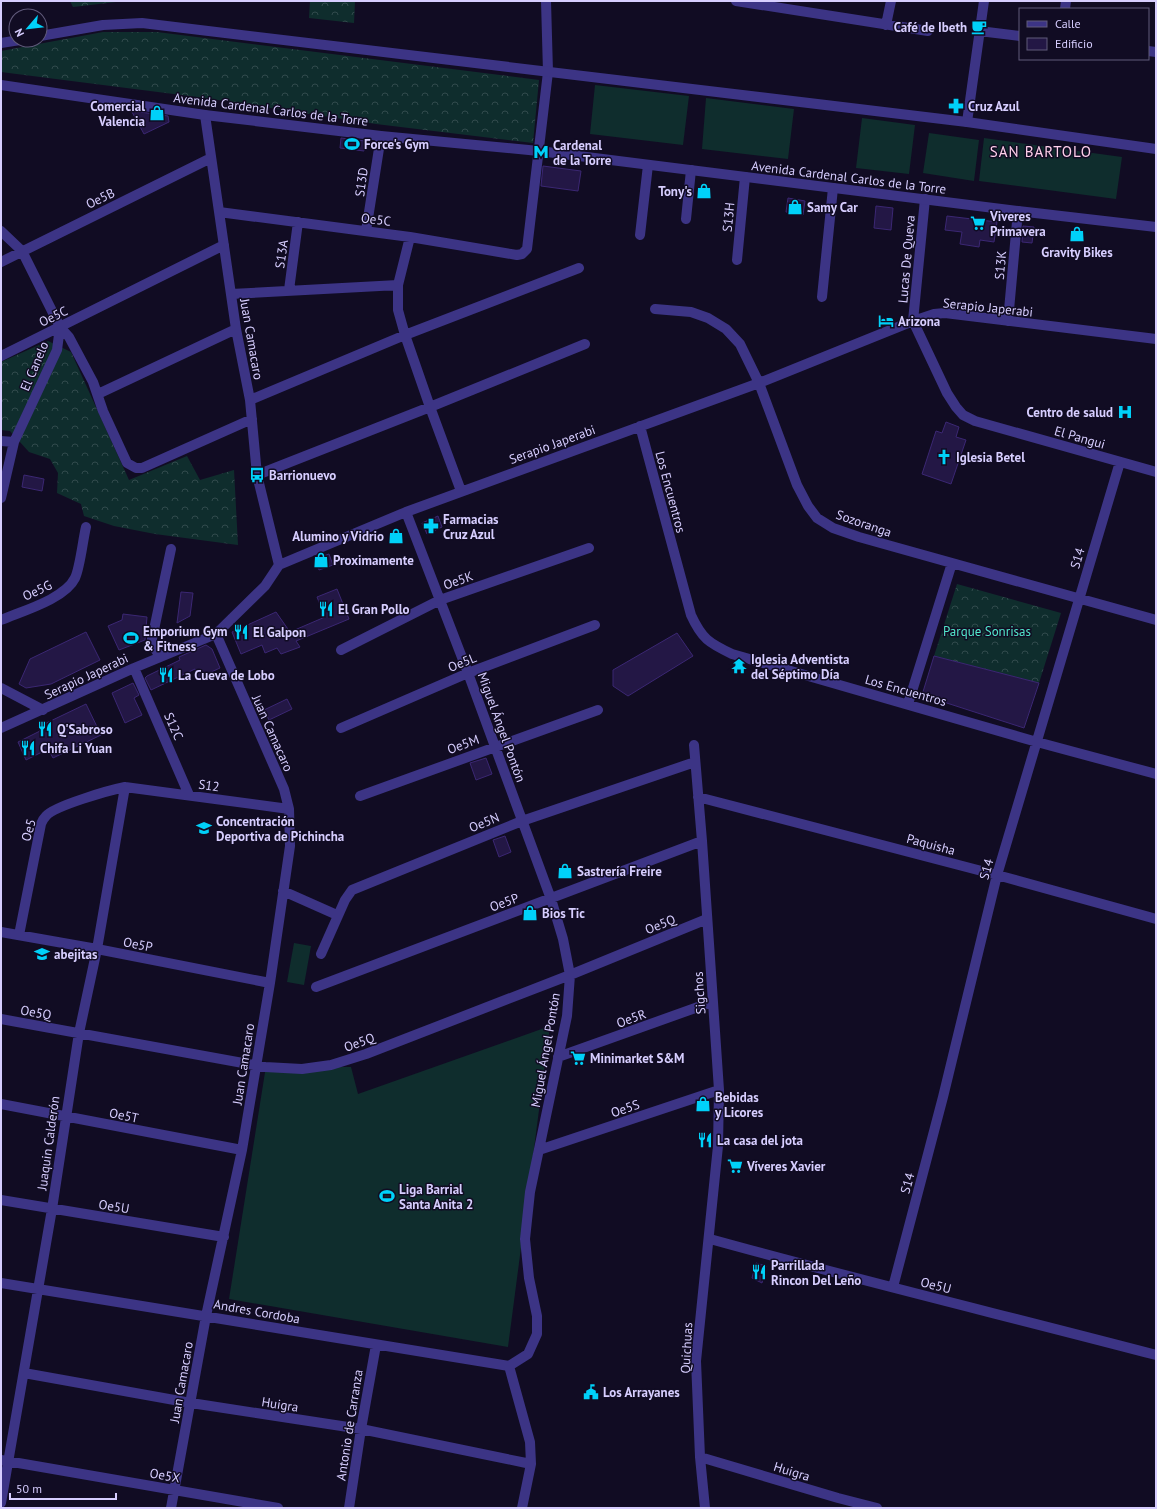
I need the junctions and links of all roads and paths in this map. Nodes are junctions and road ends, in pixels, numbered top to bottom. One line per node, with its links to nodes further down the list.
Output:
1 (546, 1): 10 (street)
2 (736, 1): 5 (street)
3 (891, 1): 5 (street)
4 (984, 1): 7 (street)
5 (886, 25): 6 (street)
6 (928, 31)
7 (980, 31): 9 (street); 13 (street)
8 (48, 35): 10 (street)
9 (1019, 36)
10 (548, 72): 13 (street); 16 (street)
11 (1, 85): 12 (street, Avenida Cardenal Carlos de la Torre)
12 (205, 115): 14 (street, Avenida Cardenal Carlos de la Torre); 17 (street, Juan Camacaro)
13 (967, 122): 15 (street)
14 (381, 136): 16 (street, Avenida Cardenal Carlos de la Torre); 28 (street, S13D)
15 (1156, 148)
16 (539, 151): 18 (street, Avenida Cardenal Carlos de la Torre); 31 (street, Oe5C)
17 (211, 158): 24 (street, Juan Camacaro); 33 (street, Oe5B)
18 (648, 165): 19 (street, Avenida Cardenal Carlos de la Torre); 30 (street)
19 (691, 170): 20 (street, Avenida Cardenal Carlos de la Torre); 25 (street)
20 (745, 177): 21 (street, Avenida Cardenal Carlos de la Torre); 34 (street, S13H)
21 (833, 188): 22 (street, Avenida Cardenal Carlos de la Torre); 40 (street)
22 (925, 199): 23 (street, Avenida Cardenal Carlos de la Torre); 42 (street, Lucas De Queva)
23 (1018, 211): 27 (street, Avenida Cardenal Carlos de la Torre); 43 (street, S13K)
24 (219, 212): 26 (street, Oe5C); 32 (street, Juan Camacaro)
25 (686, 219)
26 (298, 222): 28 (street, Oe5C); 38 (street, S13A)
27 (1156, 227)
28 (366, 231): 31 (street, Oe5C)
29 (1, 232): 33 (street)
30 (640, 235)
31 (410, 237): 37 (street)
32 (224, 245): 39 (street, Juan Camacaro); 44 (street, Oe5C)
33 (22, 251): 35 (street, Oe5B); 44 (street)
34 (737, 260)
35 (1, 262)
36 (579, 268): 46 (street)
37 (398, 285): 38 (street); 46 (street)
38 (289, 290): 39 (street)
39 (231, 294): 45 (street, Juan Camacaro)
40 (822, 297)
41 (655, 309): 50 (street, Sozoranga)
42 (913, 321): 43 (street, Serapio Japerabi); 50 (street, Serapio Japerabi); 58 (street, El Pangui)
43 (1008, 321): 47 (street, Serapio Japerabi)
44 (60, 327): 49 (street, Oe5C); 51 (street); 57 (street, El Canelo)
45 (236, 329): 51 (street); 52 (street, Juan Camacaro)
46 (405, 335): 52 (street); 53 (street)
47 (1156, 339)
48 (586, 344): 53 (street)
49 (1, 356)
50 (759, 383): 55 (street, Serapio Japerabi); 67 (street, Sozoranga)
51 (98, 394): 54 (street)
52 (250, 400): 54 (street, Juan Camacaro)
53 (430, 407): 60 (street); 61 (street)
54 (252, 419): 60 (street, Juan Camacaro)
55 (640, 426): 61 (street, Serapio Japerabi); 80 (street, Los Encuentros)
56 (1, 441): 57 (street)
57 (14, 442): 62 (street, El Canelo)
58 (1120, 462): 59 (street, El Pangui); 69 (street, S14)
59 (1156, 472)
60 (257, 474): 68 (street, Juan Camacaro)
61 (461, 491): 63 (street, Serapio Japerabi)
62 (1, 498)
63 (406, 512): 68 (street, Serapio Japerabi); 70 (street, Miguel Ángel Pontón)
64 (86, 527): 71 (street, Oe5G)
65 (171, 548): 76 (street)
66 (589, 548): 70 (street, Oe5K)
67 (952, 563): 69 (street, Sozoranga); 80 (street)
68 (279, 565): 74 (street, Serapio Japerabi)
69 (1079, 598): 72 (street, Sozoranga); 85 (street, S14)
70 (440, 600): 75 (street, Oe5K); 78 (street, Miguel Ángel Pontón)
71 (1, 620)
72 (1156, 620)
73 (595, 625): 78 (street, Oe5L)
74 (216, 634): 76 (street, Serapio Japerabi); 94 (street, Juan Camacaro)
75 (341, 650)
76 (160, 657): 77 (street, Serapio Japerabi)
77 (134, 668): 81 (street, Serapio Japerabi); 91 (street, S12C)
78 (468, 673): 84 (street, Oe5L); 87 (street, Miguel Ángel Pontón)
79 (1, 688): 81 (street)
80 (908, 704): 85 (street, Los Encuentros)
81 (43, 710): 83 (street, Serapio Japerabi)
82 (598, 710): 87 (street, Oe5M)
83 (1, 728)
84 (341, 728)
85 (1037, 742): 89 (street, Los Encuentros); 97 (street, S14)
86 (694, 745): 88 (street, Sigchos)
87 (495, 746): 92 (street, Oe5M); 95 (street, Miguel Ángel Pontón)
88 (695, 762): 93 (street, Sigchos); 95 (street, Oe5N)
89 (1156, 774)
90 (125, 787): 91 (street, S12); 104 (street, Oe5); 105 (street, Juaquin Calderón)
91 (189, 795): 94 (street, S12)
92 (360, 796)
93 (698, 798): 96 (street, Sigchos); 97 (street, Paquisha)
94 (289, 809): 98 (street, Juan Camacaro)
95 (522, 821): 99 (street, Miguel Ángel Pontón); 100 (street, Oe5N)
96 (702, 841): 99 (street, Oe5P); 101 (street, Sigchos)
97 (997, 875): 102 (street, Paquisha); 125 (street, S14)
98 (283, 891): 100 (street); 108 (street, Juan Camacaro)
99 (551, 899): 107 (street, Miguel Ángel Pontón); 109 (street, Oe5P)
100 (337, 916): 106 (street, Oe5N)
101 (707, 919): 107 (street, Oe5Q); 110 (street, Sigchos)
102 (1156, 919)
103 (1, 932): 104 (street, Oe5P)
104 (19, 935): 105 (street, Oe5P)
105 (97, 949): 108 (street, Oe5P); 112 (street, Juaquin Calderón)
106 (321, 954)
107 (570, 975): 113 (street, Miguel Ángel Pontón); 114 (street, Oe5Q)
108 (270, 983): 114 (street, Juan Camacaro)
109 (316, 987)
110 (712, 1002): 113 (street, Oe5R); 115 (street, Sigchos)
111 (1, 1019): 112 (street, Oe5Q)
112 (79, 1032): 114 (street, Oe5Q); 117 (street, Juaquin Calderón)
113 (558, 1057): 119 (street, Miguel Ángel Pontón)
114 (257, 1065): 118 (street, Juan Camacaro)
115 (719, 1090): 119 (street, Oe5S); 123 (street, Sigchos)
116 (1, 1104): 117 (street, Oe5T)
117 (65, 1117): 118 (street, Oe5T); 121 (street, Juaquin Calderón)
118 (242, 1150): 122 (street, Juan Camacaro)
119 (539, 1150): 130 (street, Miguel Ángel Pontón)
120 (1, 1200): 121 (street, Oe5U)
121 (52, 1209): 122 (street, Oe5U); 126 (street, Juaquin Calderón)
122 (224, 1237): 127 (street, Juan Camacaro)
123 (710, 1239): 125 (street, Oe5U); 134 (street, Quichuas)
124 (1, 1283): 126 (street, Andres Cordoba)
125 (893, 1287): 129 (street, Oe5U)
126 (38, 1289): 127 (street, Andres Cordoba); 131 (street, Juaquin Calderón)
127 (206, 1316): 128 (street, Andres Cordoba); 132 (street, Juan Camacaro)
128 (376, 1346): 130 (street, Andres Cordoba); 133 (street, Antonio de Carranza)
129 (1156, 1355)
130 (509, 1366): 136 (street)
131 (24, 1373): 132 (street, Huigra); 135 (street, Juaquin Calderón)
132 (191, 1403): 133 (street, Huigra); 137 (street, Juan Camacaro)
133 (361, 1429): 136 (street, Huigra); 141 (street, Antonio de Carranza)
134 (700, 1457): 143 (street, Quichuas); 144 (street, Huigra)
135 (5, 1461): 137 (street, Oe5X); 138 (street, Juaquin Calderón)
136 (531, 1464): 142 (street)
137 (174, 1489): 139 (street, Juan Camacaro); 140 (street, Oe5X)
138 (1, 1503)
139 (171, 1508)
140 (278, 1508)
141 (349, 1508)
142 (522, 1508)
143 (705, 1508)
144 (877, 1508)

